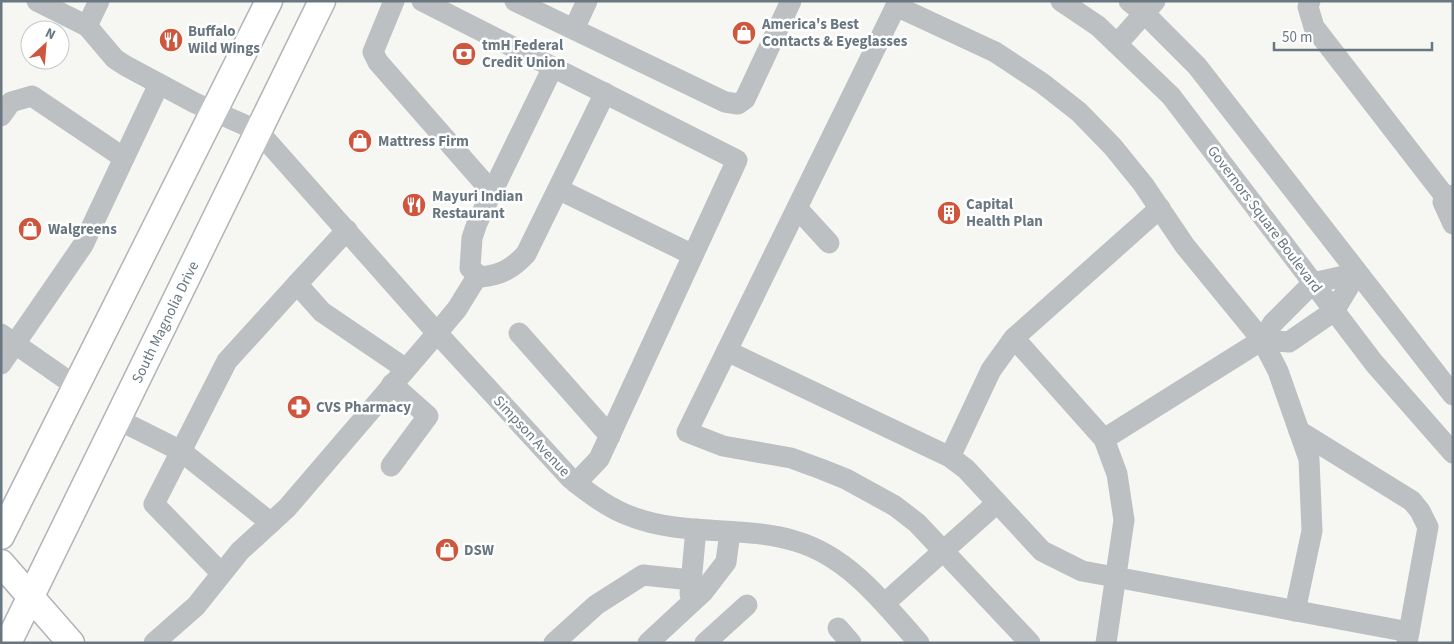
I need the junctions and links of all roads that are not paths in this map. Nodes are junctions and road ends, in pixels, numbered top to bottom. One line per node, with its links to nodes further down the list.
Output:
1 (37, 1): 13 (street)
2 (98, 1): 13 (street)
3 (269, 1): 19 (main road)
4 (322, 1): 21 (main road, South Magnolia Drive)
5 (394, 1): 24 (street)
6 (422, 1): 16 (street)
7 (587, 1): 14 (street)
8 (791, 1): 14 (street)
9 (1061, 1): 15 (street, Governors Square Boulevard)
10 (1310, 1): 25 (street)
11 (529, 4): 14 (street)
12 (1143, 5): 15 (street); 32 (street)
13 (87, 26): 17 (street, Simpson Avenue)
14 (574, 29)
15 (1117, 44): 34 (street, Governors Square Boulevard)
16 (554, 67): 18 (street); 24 (street)
17 (158, 84): 19 (street, Simpson Avenue); 22 (street)
18 (605, 93): 23 (street); 31 (street)
19 (215, 112): 21 (street, Simpson Avenue); 45 (main road)
20 (1, 116): 22 (street)
21 (258, 131): 29 (street, Simpson Avenue); 47 (main road, South Magnolia Drive)
22 (124, 158): 40 (street)
23 (558, 189): 31 (street); 33 (street)
24 (492, 192): 33 (street)
25 (1450, 197): 28 (street)
26 (797, 208): 27 (street); 30 (street); 42 (street)
27 (1160, 208): 39 (street); 41 (street)
28 (1453, 224)
29 (347, 230): 35 (street); 37 (street, Simpson Avenue)
30 (830, 243)
31 (693, 254): 49 (street)
32 (1357, 273): 34 (street); 36 (street); 46 (street)
33 (478, 275): 37 (street)
34 (1313, 283): 36 (street, Governors Square Boulevard); 41 (street)
35 (297, 284): 44 (street); 51 (street)
36 (1334, 311): 41 (street); 52 (street, Governors Square Boulevard)
37 (437, 333): 44 (street); 55 (street, Simpson Avenue)
38 (519, 333): 49 (street)
39 (1014, 338): 50 (street); 53 (street)
40 (8, 339): 43 (street); 45 (street)
41 (1262, 340): 48 (street); 50 (street)
42 (727, 351): 53 (street); 61 (street)
43 (1, 364)
44 (399, 376): 54 (street); 57 (street)
45 (77, 387): 60 (main road)
46 (1453, 395)
47 (117, 419): 51 (street); 66 (main road, South Magnolia Drive)
48 (1299, 431): 70 (street); 72 (street)
49 (610, 436): 55 (street)
50 (1104, 439): 64 (street)
51 (181, 451): 57 (street); 63 (street)
52 (1453, 453)
53 (950, 458): 56 (street)
54 (391, 466)
55 (576, 483): 58 (street, Simpson Avenue)
56 (997, 503): 61 (street); 64 (street)
57 (271, 523): 63 (street)
58 (696, 529): 59 (street, Simpson Avenue); 65 (street)
59 (730, 532): 67 (street, Simpson Avenue); 69 (street)
60 (1, 536)
61 (944, 551): 67 (street); 80 (street)
62 (1, 563): 66 (main road)
63 (221, 573): 76 (street)
64 (1115, 577): 70 (street); 81 (street)
65 (691, 580): 69 (street); 77 (street)
66 (30, 597): 74 (main road, South Magnolia Drive); 75 (main road)
67 (885, 604): 79 (street, Simpson Avenue)
68 (747, 605): 78 (street)
69 (688, 606): 73 (street)
70 (1295, 610): 72 (street)
71 (1, 635): 74 (main road)
72 (1408, 637)
73 (654, 641)
74 (8, 643)
75 (71, 643)
76 (154, 643)
77 (554, 643)
78 (704, 643)
79 (920, 643)
80 (1030, 643)
81 (1106, 643)

